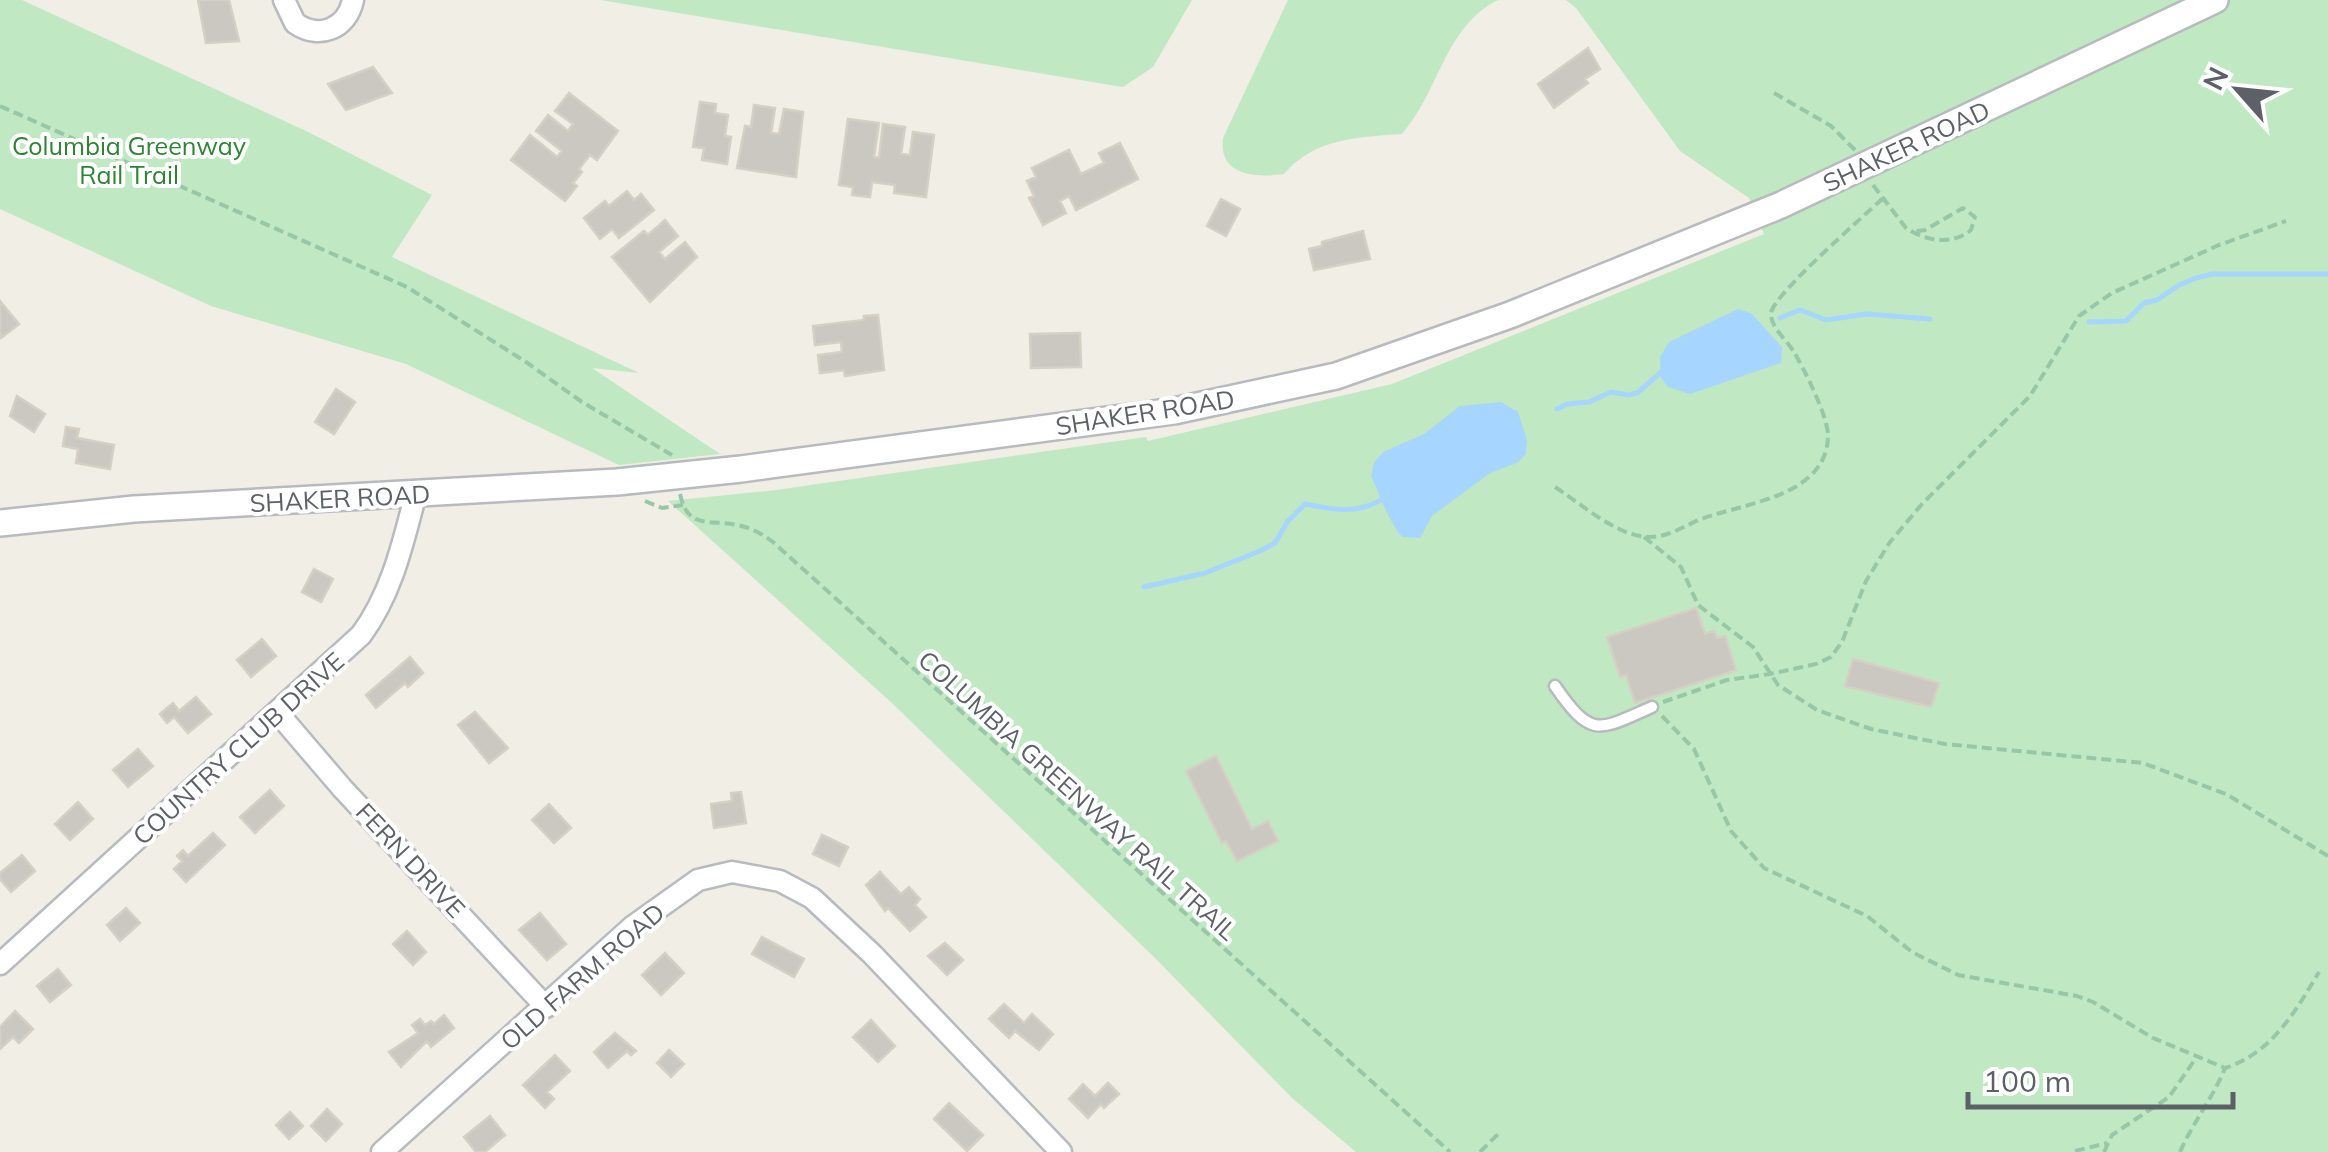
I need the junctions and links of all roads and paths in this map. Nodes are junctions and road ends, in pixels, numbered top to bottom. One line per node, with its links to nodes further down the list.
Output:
1 (284, 0): 2 (street)
2 (353, 0)
3 (2215, 0): 6 (street, SHAKER ROAD)
4 (1774, 93): 6 (path)
5 (0, 106): 10 (path)
6 (1863, 167): 7 (path); 13 (street, SHAKER ROAD)
7 (1882, 199): 9 (path); 15 (path)
8 (2286, 221): 16 (path)
9 (1912, 232): 9 (path)
10 (675, 461)
11 (1555, 487): 15 (path)
12 (678, 488): 31 (path, COLUMBIA GREENWAY RAIL TRAIL)
13 (416, 493): 14 (street, SHAKER ROAD); 19 (street, COUNTRY CLUB DRIVE)
14 (2, 517)
15 (1644, 537): 16 (path)
16 (1770, 674): 18 (path); 20 (path)
17 (1556, 686): 18 (lane)
18 (1652, 708): 24 (path)
19 (278, 712): 21 (street, COUNTRY CLUB DRIVE); 23 (street, FERN DRIVE)
20 (2328, 856)
21 (0, 964)
22 (2318, 972): 25 (path)
23 (546, 1007): 29 (street, OLD FARM ROAD); 30 (street, OLD FARM ROAD)
24 (2196, 1058): 25 (path); 27 (path)
25 (2225, 1068): 34 (path)
26 (1498, 1134): 32 (path)
27 (2107, 1143): 28 (path); 33 (path)
28 (2074, 1151)
29 (382, 1152)
30 (1061, 1152)
31 (1450, 1152)
32 (1480, 1152)
33 (2104, 1152)
34 (2180, 1152)

